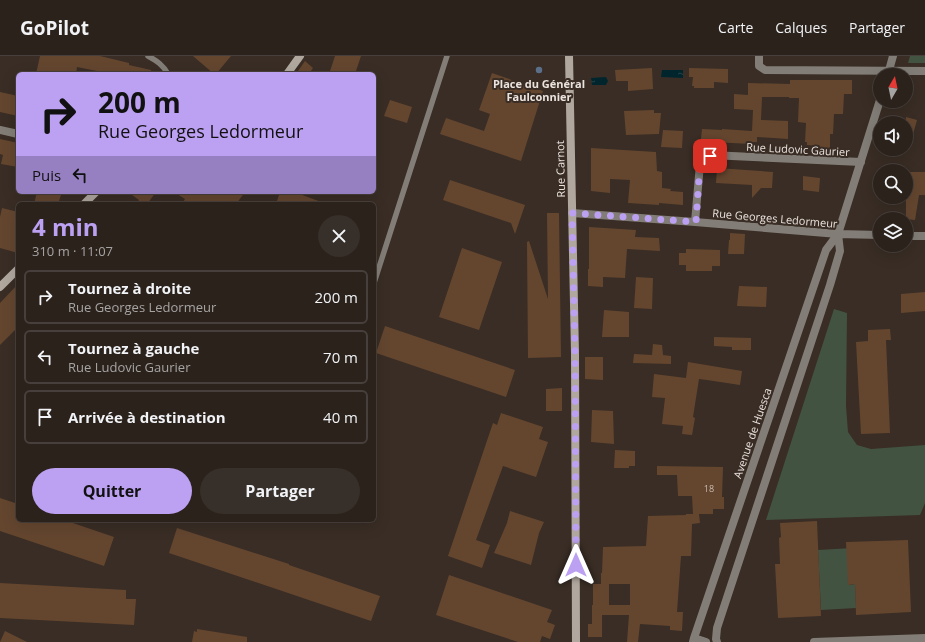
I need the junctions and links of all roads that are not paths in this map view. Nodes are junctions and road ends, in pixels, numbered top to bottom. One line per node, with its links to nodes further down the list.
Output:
1 (148, 56): 9 (lane)
2 (300, 56): 10 (main road)
3 (447, 56): 26 (lane)
4 (569, 56): 19 (main road, Rue Carnot)
5 (759, 56): 12 (street)
6 (893, 56): 7 (street)
7 (889, 68)
8 (925, 71): 11 (street)
9 (167, 72)
10 (288, 72)
11 (913, 72)
12 (873, 73)
13 (878, 108): 16 (street, Avenue de Huesca)
14 (0, 130): 15 (street)
15 (16, 134)
16 (861, 162): 20 (street, Rue Ludovic Gaurier); 21 (street, Avenue de Huesca)
17 (94, 194): 18 (main road)
18 (86, 202)
19 (572, 213): 20 (street, Rue Georges Ledormeur); 30 (main road, Rue Carnot)
20 (696, 222): 21 (street, Rue Georges Ledormeur)
21 (838, 234): 22 (street, Rue Georges Ledormeur); 29 (street, Avenue de Huesca); 32 (street, Avenue de Huesca)
22 (873, 235)
23 (913, 236): 24 (street)
24 (925, 236)
25 (16, 271): 27 (main road)
26 (376, 277)
27 (0, 287)
28 (925, 638): 33 (street)
29 (694, 640): 31 (street)
30 (576, 642)
31 (706, 642)
32 (717, 642)
33 (814, 642)

